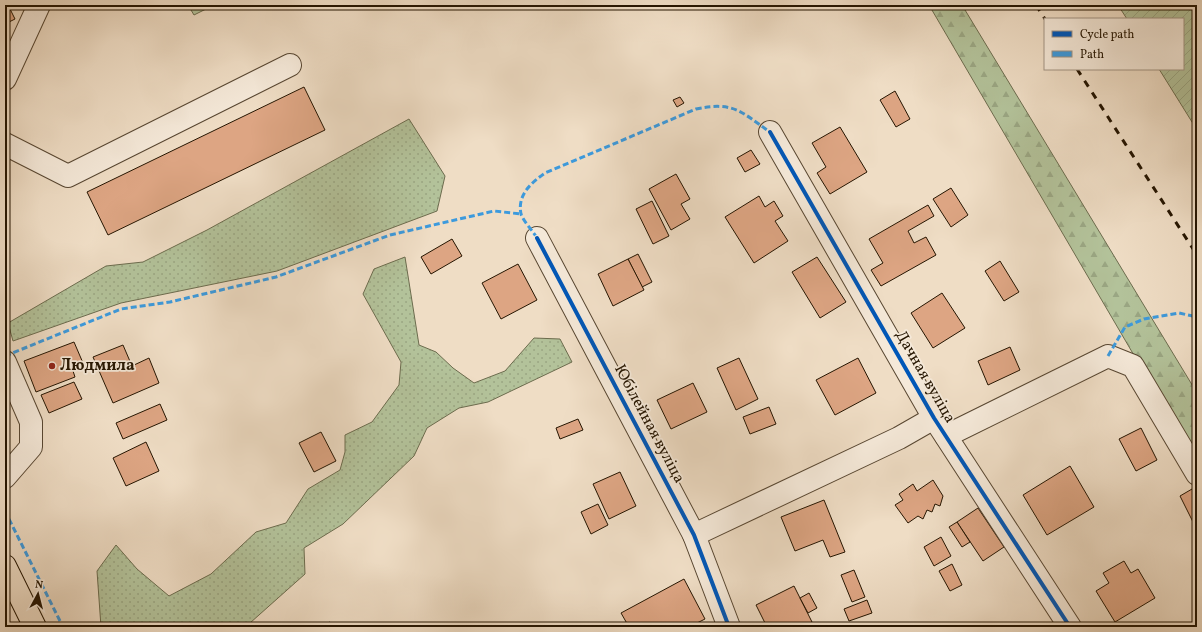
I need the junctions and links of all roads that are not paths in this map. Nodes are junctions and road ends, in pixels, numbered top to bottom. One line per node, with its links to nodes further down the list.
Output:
1 (39, 5): 3 (street)
2 (290, 64): 5 (street)
3 (5, 79)
4 (770, 132): 8 (street, Дачная вуліца)
5 (5, 144)
6 (537, 238): 12 (street, Юбілейная вуліца)
7 (5, 362): 11 (street)
8 (934, 418): 9 (street, Дачная вуліца); 12 (street)
9 (946, 436): 10 (street); 16 (street, Дачная вуліца)
10 (1197, 474)
11 (5, 477)
12 (694, 535): 15 (street, Юбілейная вуліца)
13 (5, 566): 14 (main road)
14 (35, 627)
15 (729, 627)
16 (1070, 627)

